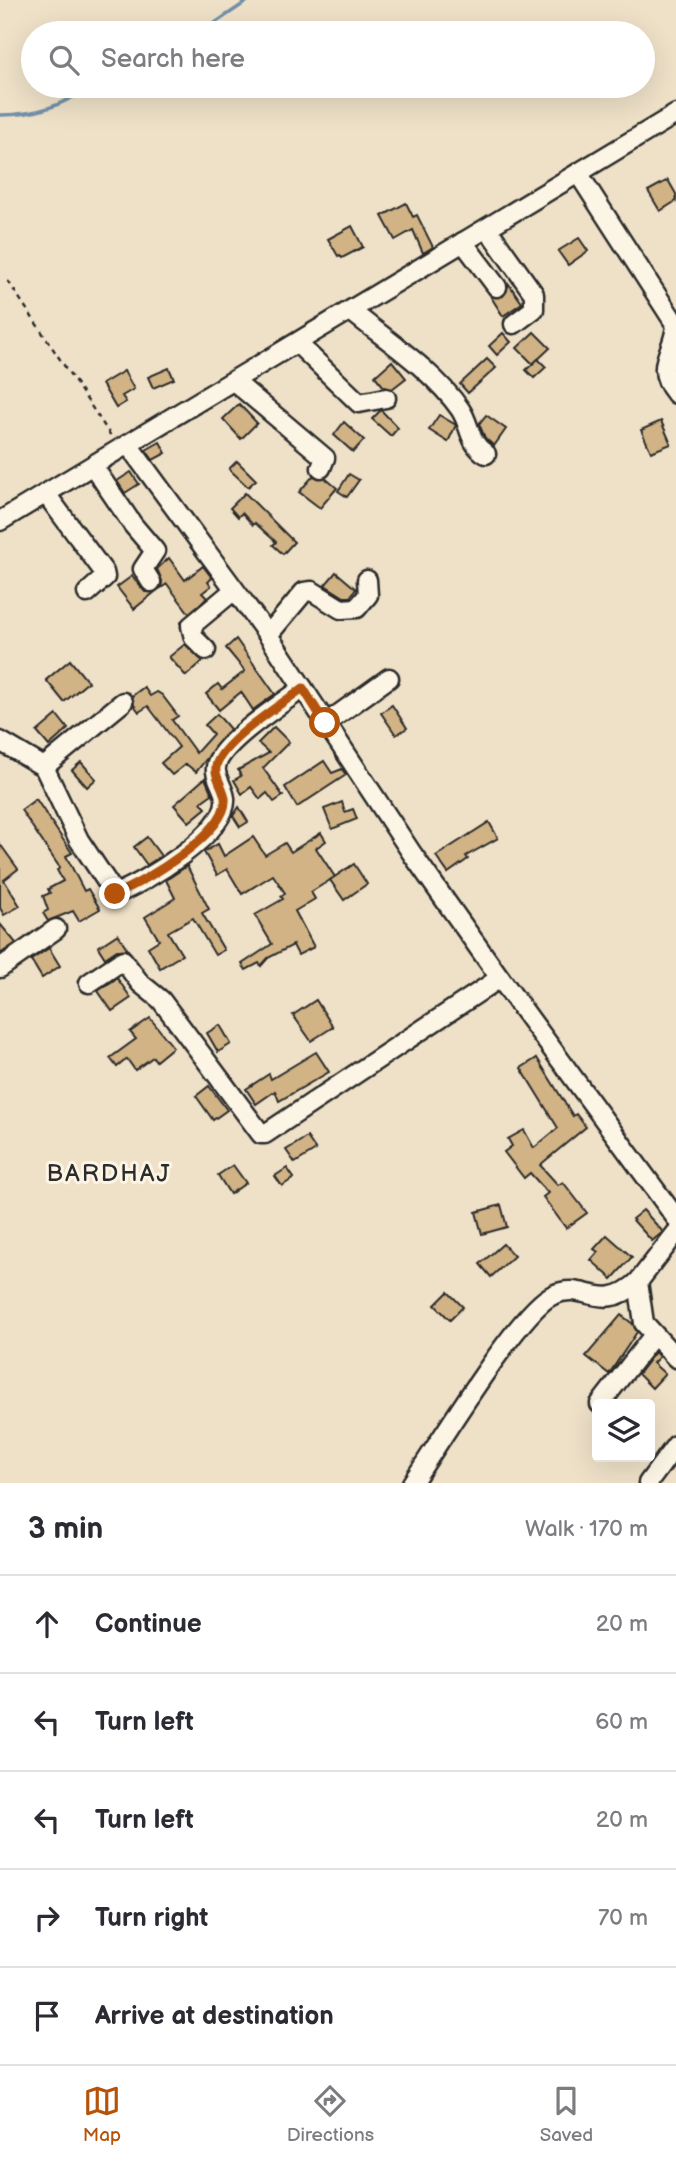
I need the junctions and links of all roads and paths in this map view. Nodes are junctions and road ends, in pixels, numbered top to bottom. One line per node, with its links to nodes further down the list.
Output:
1 (676, 114): 2 (street)
2 (578, 173): 3 (street); 11 (street)
3 (487, 228): 4 (street); 8 (street)
4 (463, 243): 6 (street); 7 (street)
5 (8, 281): 14 (path)
6 (497, 287)
7 (351, 311): 9 (street); 15 (street)
8 (514, 324)
9 (298, 344): 10 (street); 12 (street)
10 (241, 378): 13 (street); 14 (street); 17 (street)
11 (676, 394)
12 (386, 398)
13 (327, 447)
14 (125, 448): 16 (street); 22 (street)
15 (486, 454)
16 (93, 466): 18 (street); 21 (street)
17 (321, 468)
18 (46, 494): 19 (street); 23 (street)
19 (0, 521)
20 (367, 580): 24 (street)
21 (151, 582)
22 (233, 592): 24 (street); 25 (street)
23 (87, 593)
24 (268, 635): 27 (street)
25 (206, 650)
26 (389, 678): 29 (street)
27 (303, 688): 29 (street); 31 (street)
28 (123, 702): 31 (street)
29 (325, 723): 34 (street)
30 (0, 741): 31 (street)
31 (44, 766)
32 (56, 929): 33 (street)
33 (0, 968)
34 (500, 978): 35 (street); 36 (street)
35 (89, 983)
36 (676, 1218)
37 (676, 1233): 38 (street)
38 (638, 1282): 39 (street); 43 (street)
39 (653, 1336): 40 (street); 41 (street)
40 (676, 1358)
41 (604, 1399)
42 (676, 1445): 44 (street)
43 (412, 1483)
44 (648, 1483)

